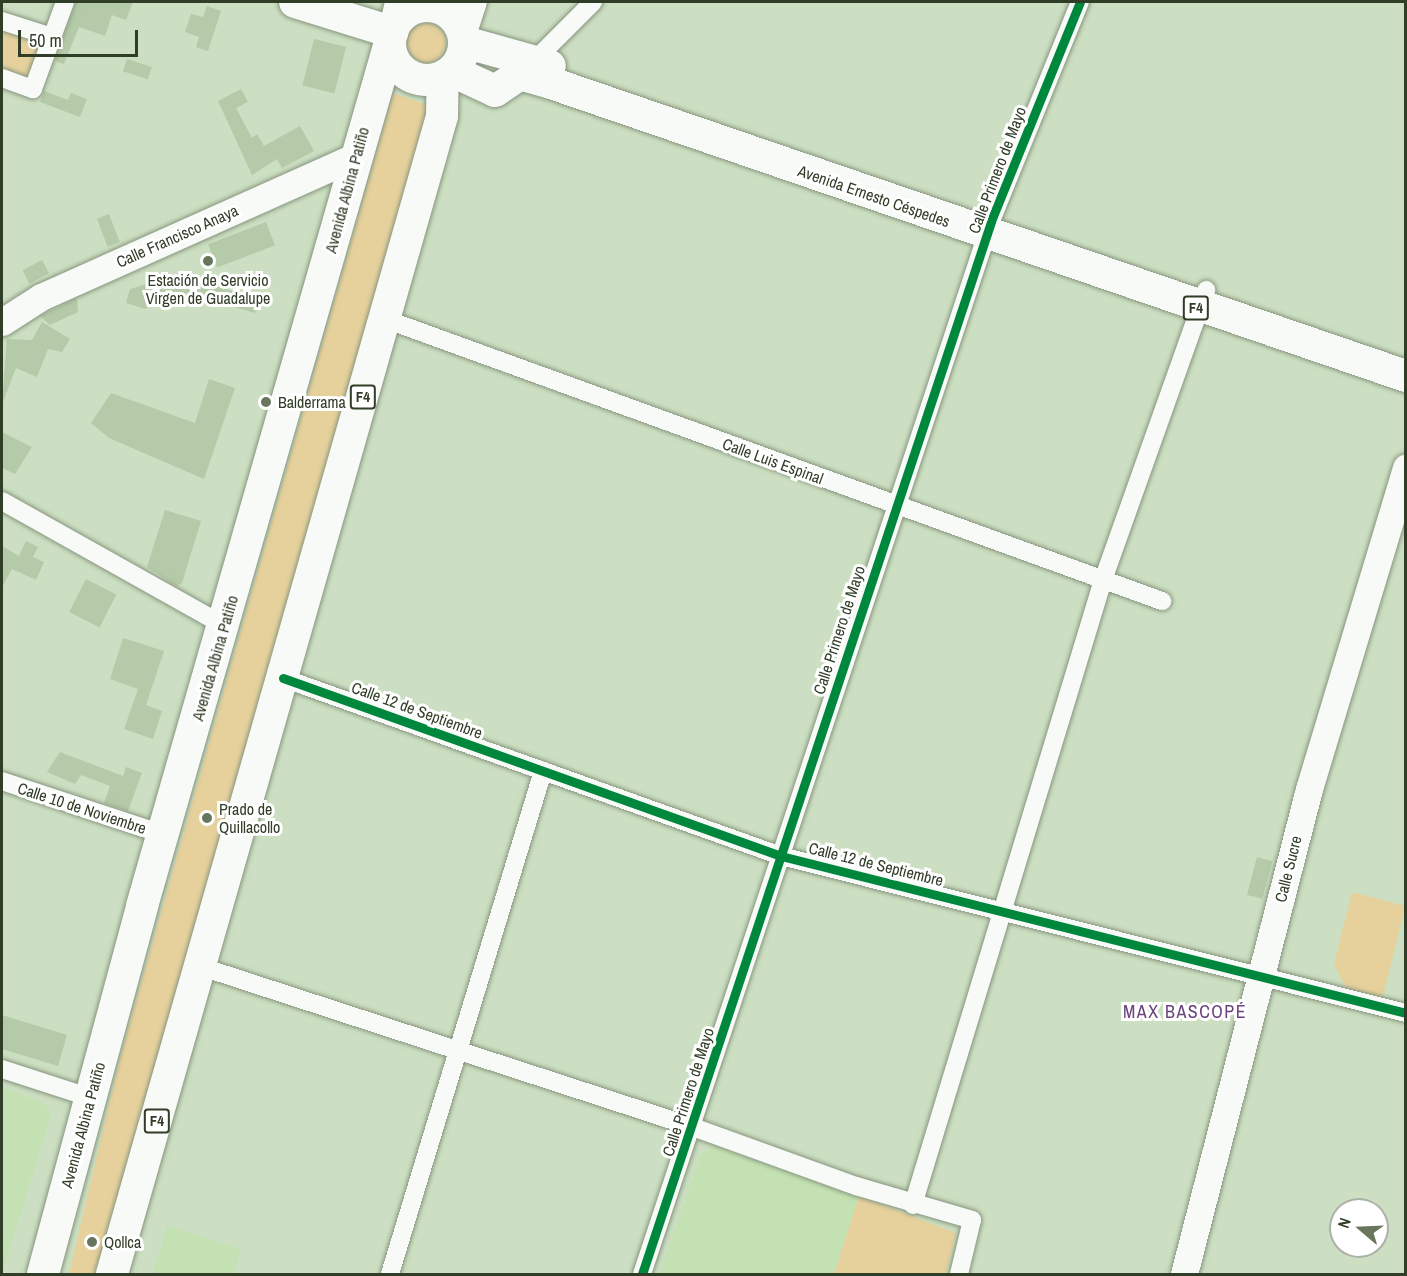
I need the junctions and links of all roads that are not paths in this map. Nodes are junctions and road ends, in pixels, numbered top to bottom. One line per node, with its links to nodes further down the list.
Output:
1 (65, 2): 8 (street)
2 (295, 2): 7 (highway)
3 (472, 2): 9 (main road, F4)
4 (592, 2): 10 (street)
5 (1080, 2): 14 (street, Calle Primero de Mayo)
6 (2, 21): 8 (street)
7 (394, 25): 9 (highway); 11 (highway); 13 (highway, Avenida Albina Patiño)
8 (52, 37): 12 (street)
9 (463, 37): 10 (highway, Avenida Ernesto Céspedes / F4); 11 (highway, F4)
10 (528, 67): 11 (highway); 14 (highway, Avenida Ernesto Céspedes / F4)
11 (447, 74): 16 (highway, F4)
12 (2, 78)
13 (356, 156): 17 (main road, Calle Francisco Anaya); 25 (highway, Avenida Albina Patiño)
14 (990, 226): 15 (highway, Avenida Ernesto Céspedes / F4); 22 (street, Calle Primero de Mayo)
15 (1202, 300): 18 (highway, Avenida Ernesto Céspedes / F4); 19 (highway, Avenida Ernesto Céspedes / F4); 23 (street)
16 (385, 319): 22 (street, Calle Luis Espinal); 26 (highway, F4)
17 (2, 322)
18 (1406, 357)
19 (1406, 376)
20 (1406, 467): 33 (main road, Calle Sucre)
21 (2, 501): 25 (street)
22 (895, 506): 23 (street, Calle Luis Espinal); 30 (street, Calle Primero de Mayo)
23 (1102, 580): 24 (street, Calle Luis Espinal); 31 (street)
24 (1162, 601)
25 (225, 626): 29 (highway, Avenida Albina Patiño)
26 (284, 678): 27 (street, Calle 12 de Septiembre); 32 (highway, F4)
27 (543, 771): 30 (street, Calle 12 de Septiembre); 35 (street)
28 (2, 782): 29 (street, Calle 10 de Noviembre)
29 (162, 834): 37 (highway, Avenida Albina Patiño)
30 (781, 856): 31 (street, Calle 12 de Septiembre); 38 (street, Calle Primero de Mayo)
31 (1005, 912): 33 (street, Calle 12 de Septiembre); 39 (street)
32 (202, 967): 35 (street); 41 (highway, F4)
33 (1261, 977): 34 (street, Calle 12 de Septiembre); 45 (main road, Calle Sucre)
34 (1406, 1013)
35 (456, 1049): 38 (street); 42 (street)
36 (2, 1069): 37 (street)
37 (90, 1098): 40 (highway, Avenida Albina Patiño)
38 (693, 1127): 39 (street); 43 (street, Calle Primero de Mayo)
39 (914, 1205): 44 (street)
40 (43, 1275)
41 (112, 1275)
42 (390, 1275)
43 (642, 1275)
44 (959, 1275)
45 (1184, 1275)

